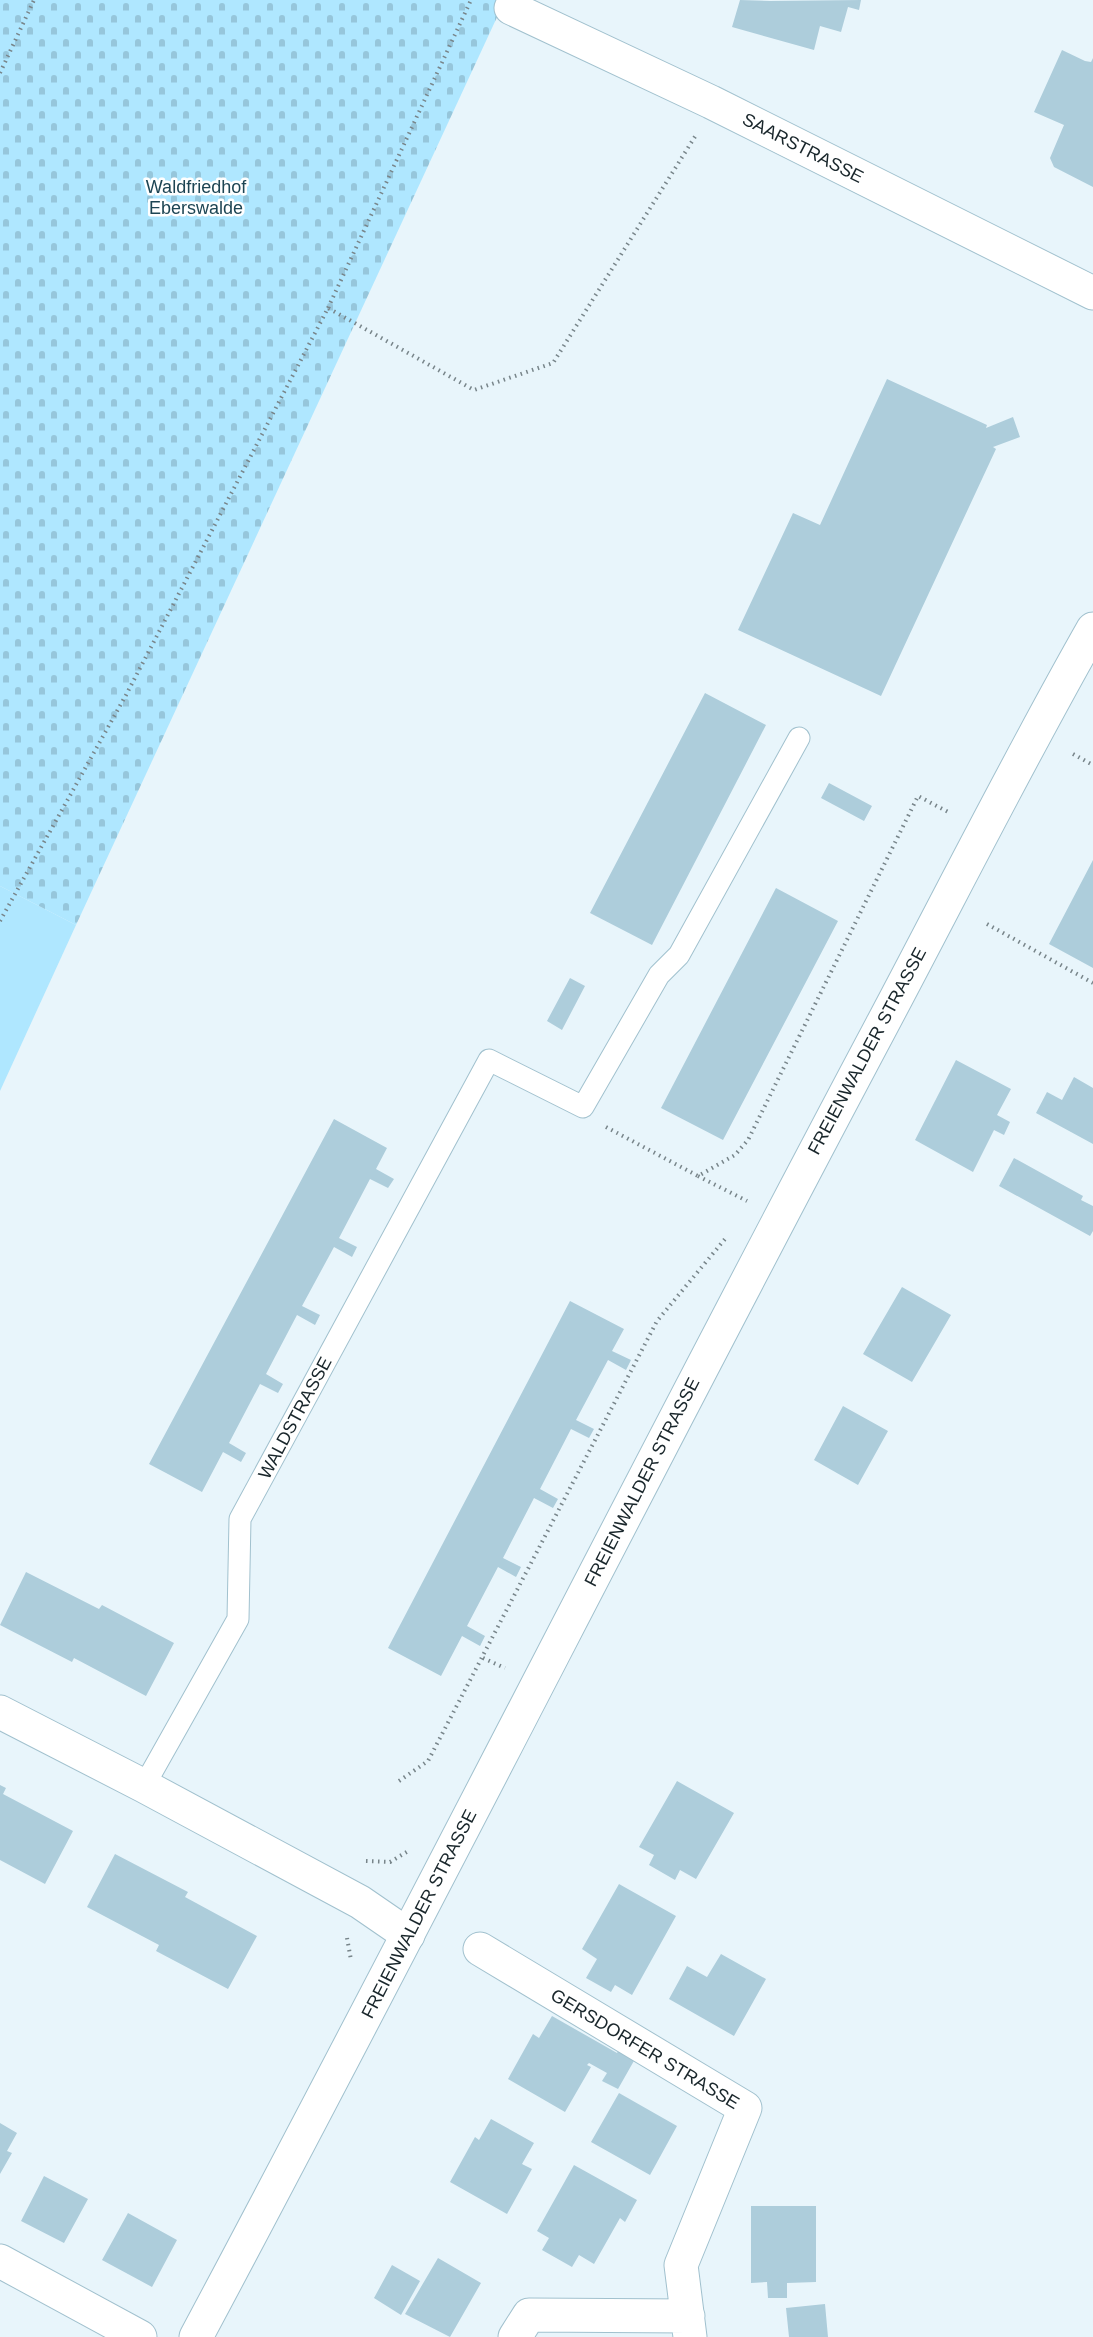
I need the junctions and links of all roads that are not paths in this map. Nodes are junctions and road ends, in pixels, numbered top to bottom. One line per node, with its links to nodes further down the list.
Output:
1 (511, 8): 2 (street, SAARSTRASSE)
2 (1093, 293)
3 (1093, 629): 7 (street, FREIENWALDER STRASSE)
4 (799, 738): 6 (lane, WALDSTRASSE)
5 (0, 1712): 6 (street)
6 (144, 1786): 7 (street)
7 (408, 1935): 12 (street, FREIENWALDER STRASSE)
8 (480, 1950): 10 (street, GERSDORFER STRASSE)
9 (0, 2261): 11 (street)
10 (689, 2327): 13 (street, GERSDORFER STRASSE)
11 (140, 2337)
12 (196, 2337)
13 (515, 2337)

